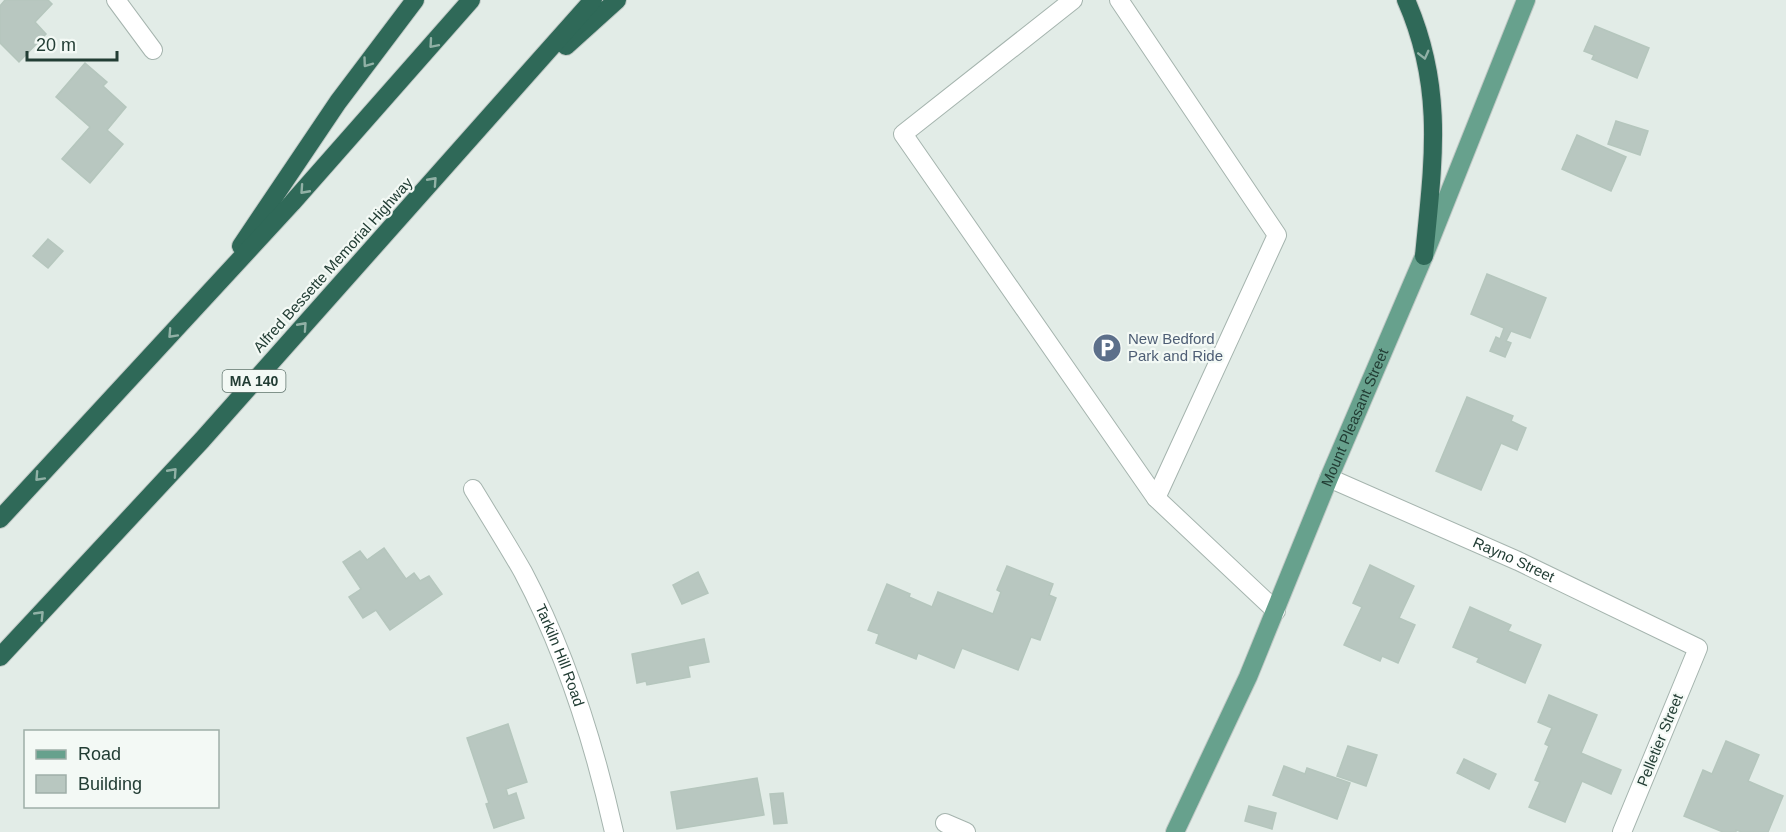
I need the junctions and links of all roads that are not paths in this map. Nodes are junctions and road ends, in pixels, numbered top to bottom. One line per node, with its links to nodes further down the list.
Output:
1 (116, 0): 10 (street)
2 (415, 0): 13 (highway, one-way to 13)
3 (471, 0): 13 (highway, one-way to 13)
4 (592, 0): 11 (highway, Alfred Bessette Memorial Highway / MA 140)
5 (617, 0): 11 (highway)
6 (1073, 0): 16 (street)
7 (1119, 0): 16 (street)
8 (1406, 0): 12 (highway, one-way to 12)
9 (1526, 0): 12 (main road, Mount Pleasant Street)
10 (153, 50)
11 (505, 101): 20 (highway, Alfred Bessette Memorial Highway / MA 140, one-way to 11)
12 (1424, 256): 14 (main road, Mount Pleasant Street)
13 (208, 295): 17 (highway, one-way to 17)
14 (1329, 478): 18 (main road, Mount Pleasant Street); 19 (street, Rayno Street)
15 (473, 489): 22 (street, Tarkiln Hill Road)
16 (1156, 498): 18 (street)
17 (0, 519)
18 (1276, 611): 24 (main road, Mount Pleasant Street)
19 (1698, 648): 25 (street, Pelletier Street)
20 (0, 657)
21 (945, 823): 23 (street)
22 (614, 832)
23 (966, 832)
24 (1175, 832)
25 (1622, 832)

